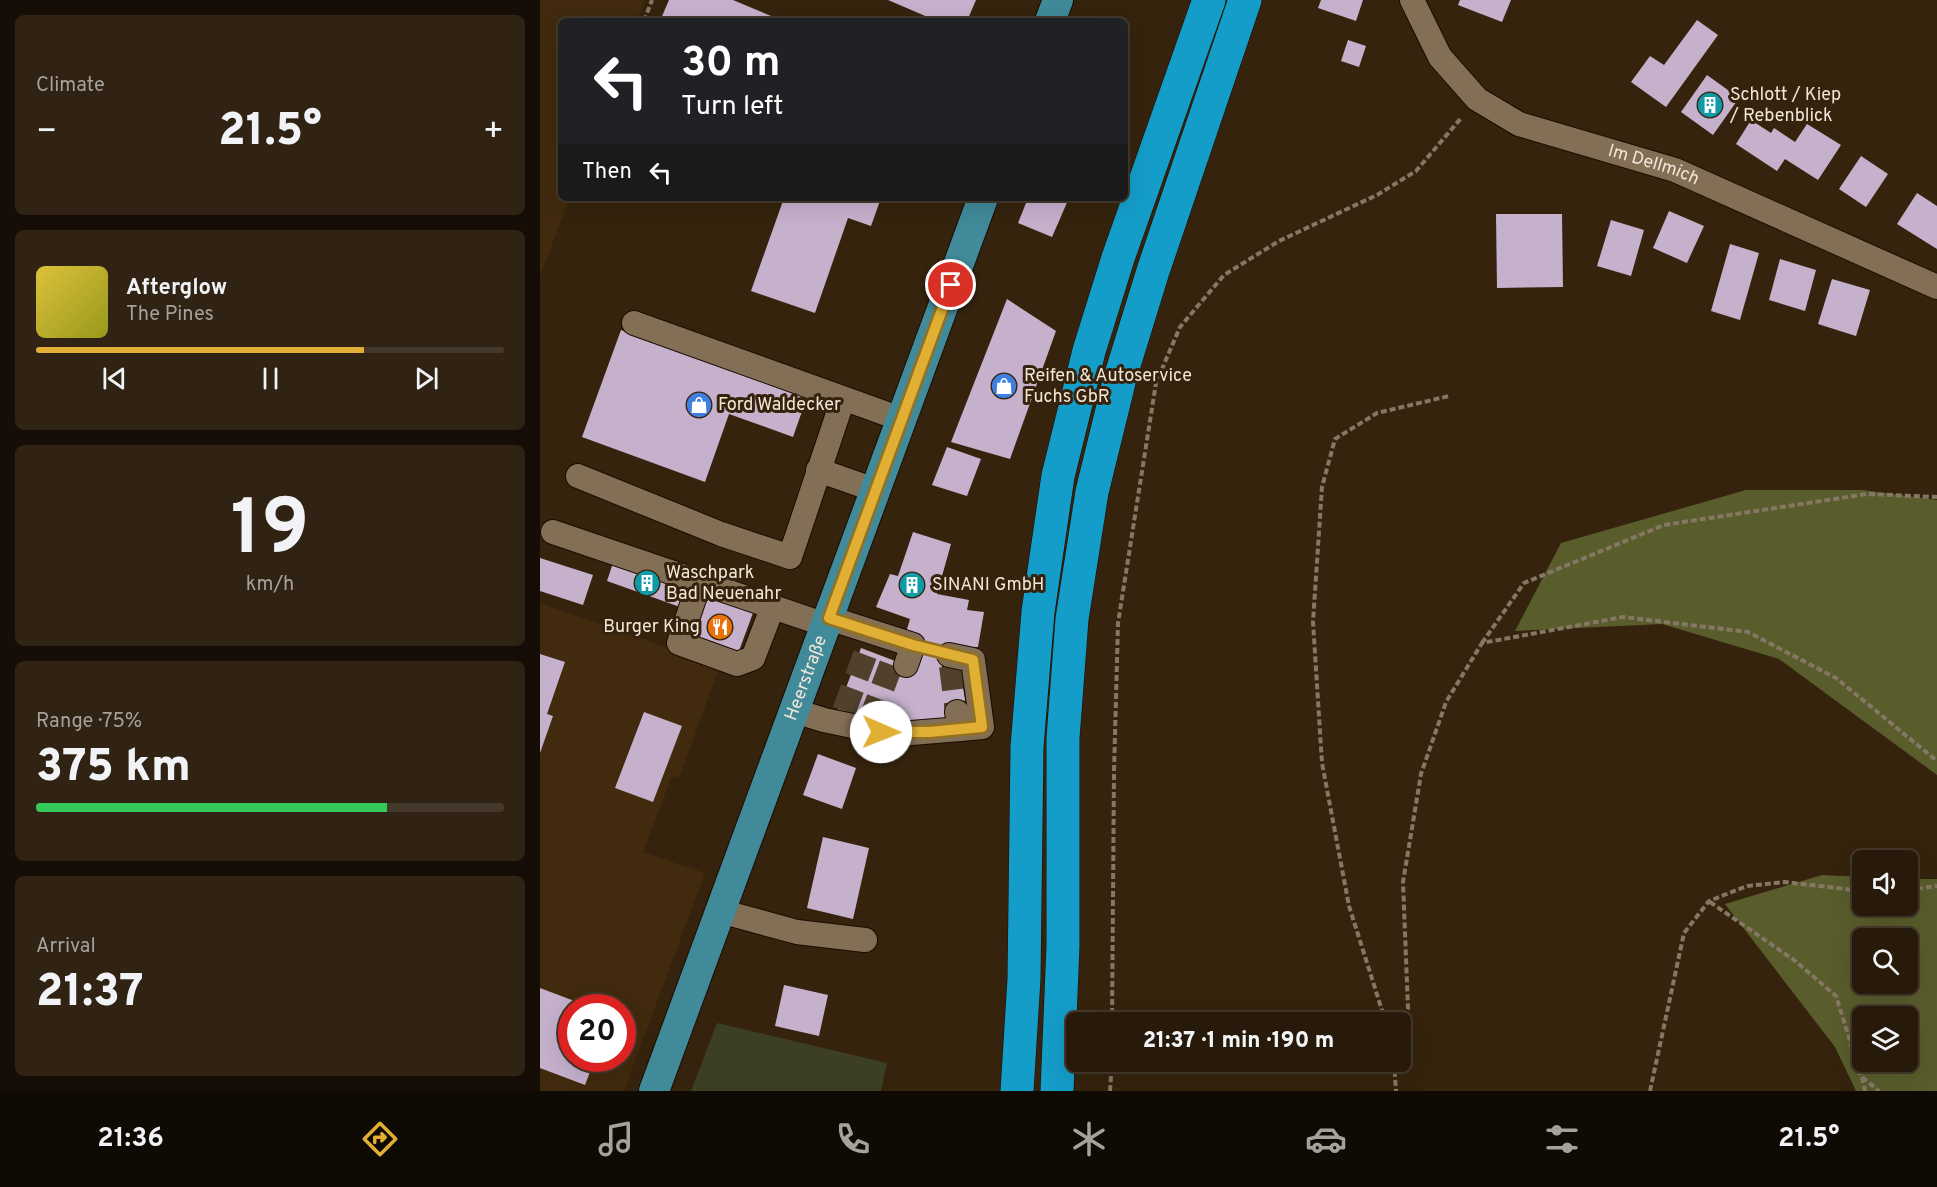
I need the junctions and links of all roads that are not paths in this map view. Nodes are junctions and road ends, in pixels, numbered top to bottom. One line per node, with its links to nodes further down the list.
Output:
1 (1058, 0): 5 (main road)
2 (1209, 0): 22 (highway)
3 (1245, 0): 23 (highway)
4 (1412, 0): 7 (street, Im Dellmich)
5 (1051, 18)
6 (982, 201): 10 (main road, Heerstraße)
7 (1937, 287)
8 (633, 323): 9 (street)
9 (843, 399): 10 (street); 11 (street)
10 (901, 419): 13 (main road, Heerstraße)
11 (818, 470): 12 (street); 13 (street)
12 (578, 476)
13 (875, 490): 17 (main road, Heerstraße)
14 (553, 532): 15 (street)
15 (700, 581): 16 (street); 16 (street)
16 (773, 606): 17 (street)
17 (827, 621): 18 (main road, Heerstraße); 18 (street)
18 (795, 711): 19 (main road, Heerstraße)
19 (720, 911): 20 (street); 21 (main road, Heerstraße)
20 (865, 940)
21 (654, 1091)
22 (1017, 1091)
23 (1057, 1091)

